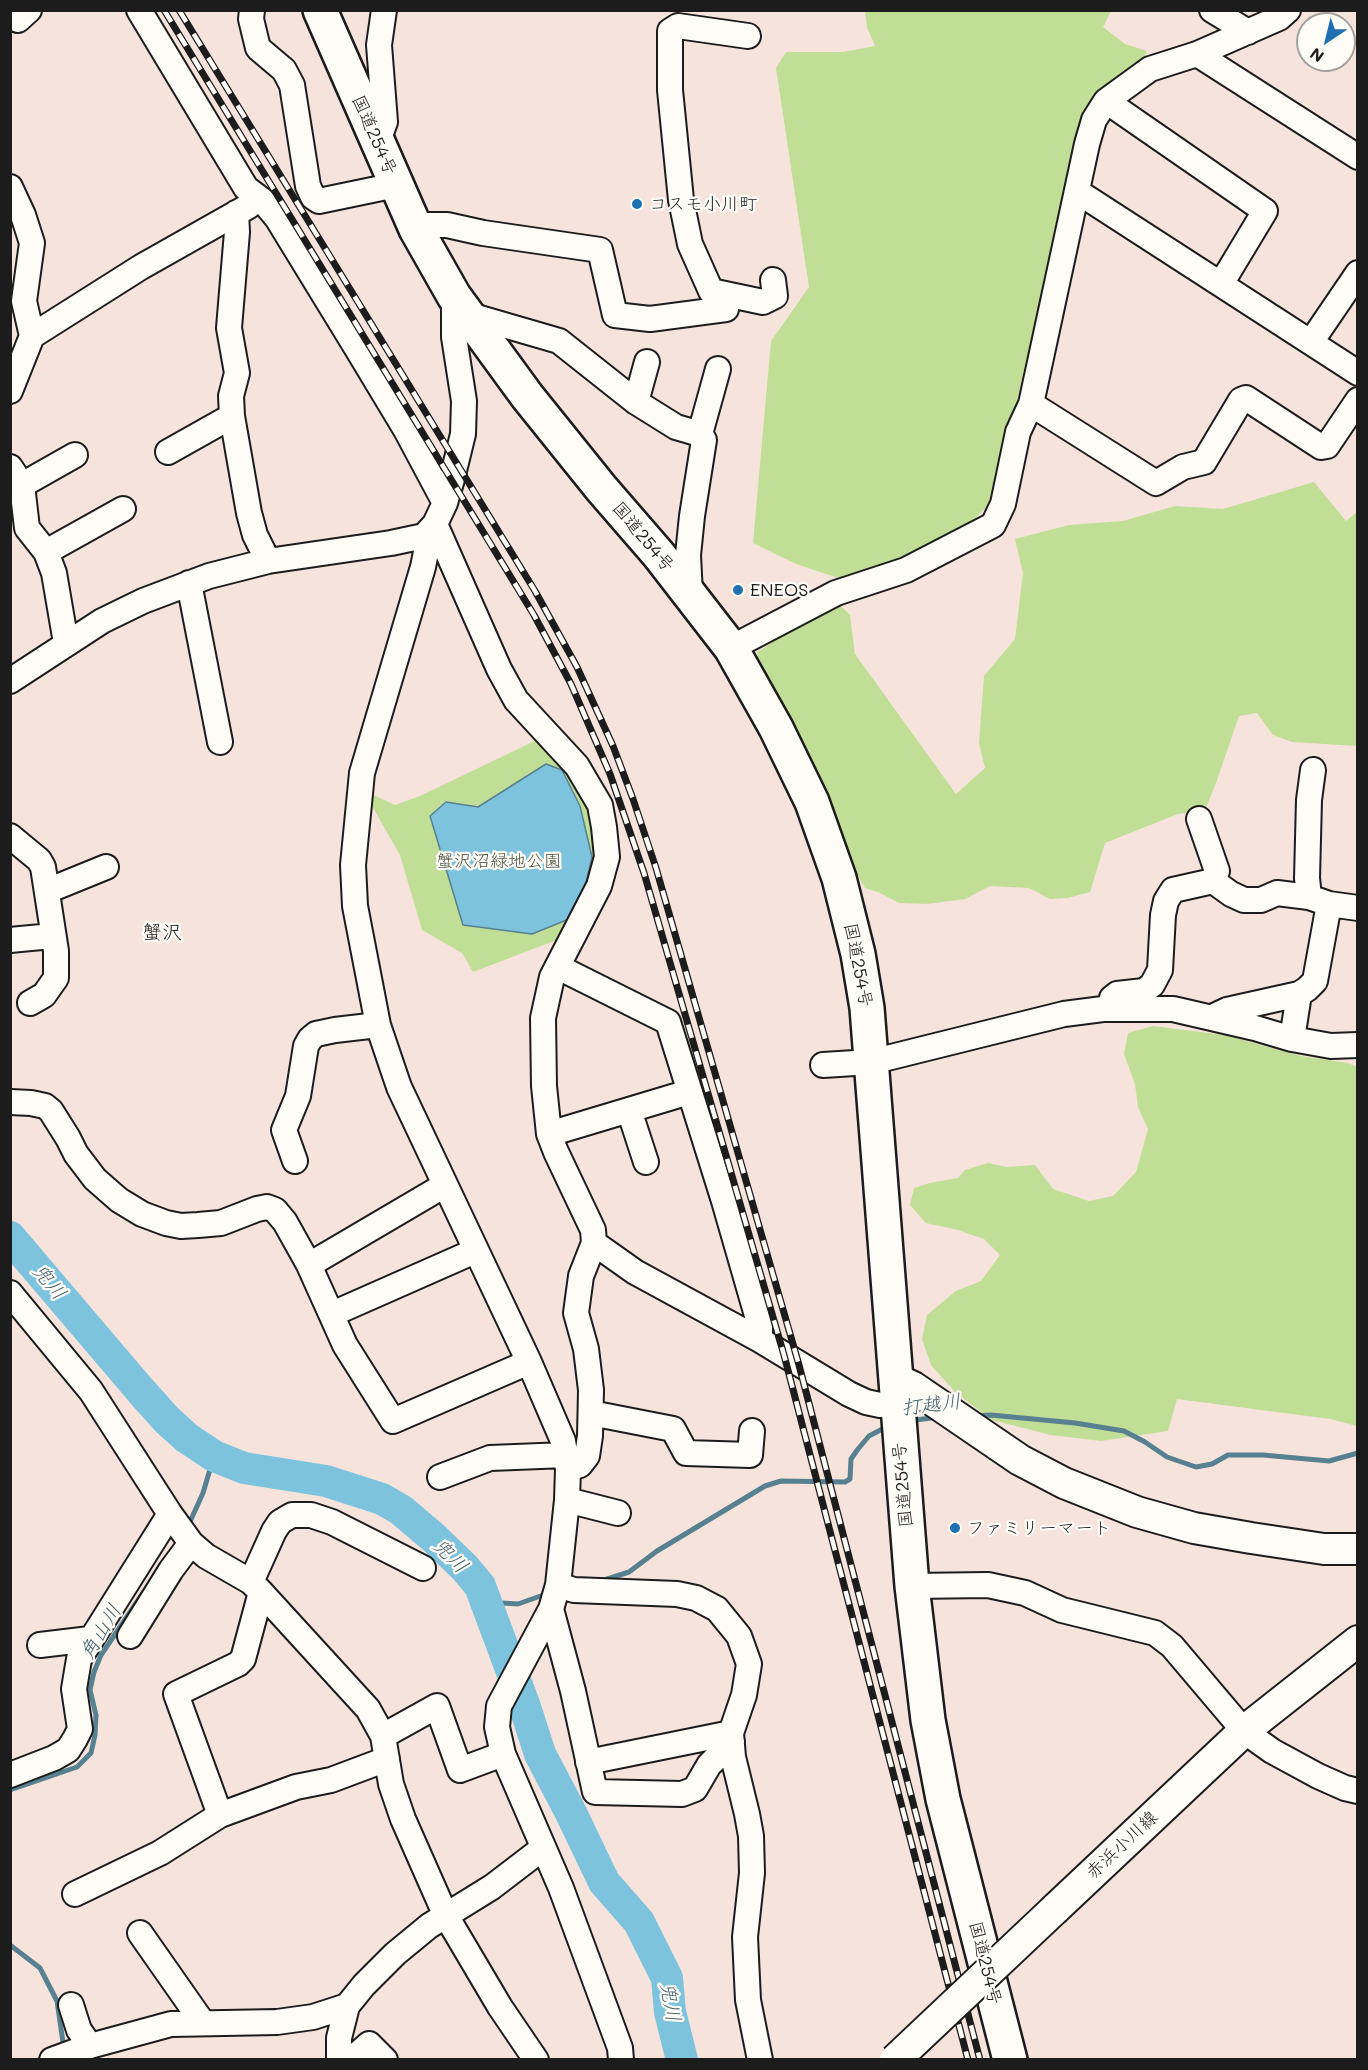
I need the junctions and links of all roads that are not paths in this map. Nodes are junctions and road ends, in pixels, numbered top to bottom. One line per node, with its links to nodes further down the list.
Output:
1 (139, 10): 16 (street)
2 (252, 10): 13 (street)
3 (320, 10): 11 (highway, 国道254号)
4 (384, 10): 11 (street)
5 (1212, 10): 7 (street)
6 (1288, 10): 7 (street)
7 (1248, 32): 9 (street)
8 (748, 36): 23 (street)
9 (1197, 54): 10 (street); 12 (street)
10 (1106, 101): 15 (street); 22 (street)
11 (377, 144): 13 (highway, 国道254号)
12 (1358, 158)
13 (396, 185): 18 (highway, 国道254号)
14 (10, 187): 19 (street)
15 (1078, 192): 22 (street); 33 (street)
16 (262, 200): 17 (street); 40 (street)
17 (236, 213): 25 (street); 34 (street)
18 (416, 229): 23 (street); 24 (highway, 国道254号)
19 (21, 263): 25 (street)
20 (1358, 273): 26 (street)
21 (773, 280): 23 (street)
22 (1221, 284): 26 (street)
23 (718, 300)
24 (460, 305): 32 (street); 40 (street); 44 (highway, 国道254号)
25 (32, 336): 30 (street)
26 (1311, 342): 29 (street)
27 (647, 362): 32 (street)
28 (718, 369): 35 (street)
29 (1358, 373)
30 (10, 391)
31 (1358, 400): 33 (street)
32 (636, 402): 35 (street)
33 (1031, 404): 46 (street)
34 (232, 416): 36 (street); 42 (street)
35 (700, 434): 44 (street)
36 (168, 452)
37 (75, 455): 38 (street)
38 (17, 486): 41 (street)
39 (123, 509): 41 (street)
40 (434, 521): 42 (street); 59 (street); 64 (street)
41 (46, 552): 45 (street)
42 (268, 561): 43 (street)
43 (189, 583): 45 (street); 48 (street)
44 (690, 594): 46 (highway, 国道254号)
45 (66, 644): 47 (street)
46 (731, 648): 67 (highway, 国道254号)
47 (10, 681)
48 (220, 742)
49 (1313, 770): 55 (street)
50 (1199, 819): 53 (street)
51 (10, 836): 54 (street)
52 (106, 867): 54 (street)
53 (1213, 881): 55 (street); 62 (street)
54 (47, 891): 57 (street)
55 (1319, 900): 56 (street); 60 (street)
56 (1358, 908)
57 (52, 936): 58 (street); 61 (street)
58 (10, 940)
59 (558, 967): 69 (street); 72 (street)
60 (1299, 994): 63 (street); 65 (street)
61 (30, 1003)
62 (1103, 1009): 63 (street); 67 (street)
63 (1211, 1017): 65 (street)
64 (378, 1025): 73 (street); 75 (street)
65 (1292, 1039): 66 (street)
66 (1358, 1045)
67 (871, 1062): 68 (street); 83 (highway, 国道254号)
68 (823, 1065)
69 (689, 1092): 71 (street); 81 (street)
70 (10, 1101): 78 (street)
71 (629, 1110): 72 (street); 74 (street)
72 (549, 1134): 76 (street)
73 (294, 1161)
74 (646, 1162)
75 (445, 1185): 77 (street); 78 (street)
76 (594, 1243): 81 (street); 84 (street)
77 (476, 1251): 80 (street); 82 (street)
78 (309, 1265): 82 (street)
79 (10, 1293): 90 (street)
80 (339, 1311)
81 (760, 1340): 83 (street)
82 (529, 1362): 86 (street)
83 (898, 1406): 92 (main road); 95 (highway, 国道254号)
84 (591, 1413): 85 (street); 86 (street)
85 (752, 1431)
86 (567, 1462): 87 (street); 88 (street)
87 (440, 1477)
88 (567, 1500): 89 (street); 94 (street)
89 (618, 1513)
90 (170, 1514): 91 (street); 99 (street)
91 (191, 1543): 96 (street); 98 (street)
92 (1358, 1549)
93 (423, 1568): 96 (street)
94 (558, 1585): 97 (street); 103 (street)
95 (912, 1586): 102 (street); 126 (highway, 国道254号)
96 (256, 1587): 104 (street); 109 (street)
97 (551, 1609): 105 (street); 106 (street)
98 (130, 1636)
99 (90, 1639): 101 (street); 107 (street)
100 (1358, 1641): 102 (main road, 赤浜小川線)
101 (40, 1645)
102 (1244, 1731): 108 (street); 125 (main road, 赤浜小川線, bridge)
103 (732, 1737): 106 (street); 106 (street); 124 (street)
104 (385, 1748): 105 (street); 109 (street); 112 (street)
105 (504, 1754): 110 (street)
106 (588, 1761)
107 (10, 1775)
108 (1358, 1791)
109 (220, 1815): 111 (street)
110 (543, 1848): 112 (street); 123 (street)
111 (75, 1894)
112 (445, 1914): 115 (street); 122 (street)
113 (140, 1932): 116 (street)
114 (71, 2005): 117 (street)
115 (347, 2006): 116 (street); 119 (street)
116 (203, 2023): 117 (street)
117 (90, 2046): 118 (street)
118 (52, 2060)
119 (339, 2060)
120 (351, 2060): 121 (street)
121 (385, 2060)
122 (536, 2060)
123 (621, 2060)
124 (760, 2060)
125 (895, 2060)
126 (1010, 2060)

